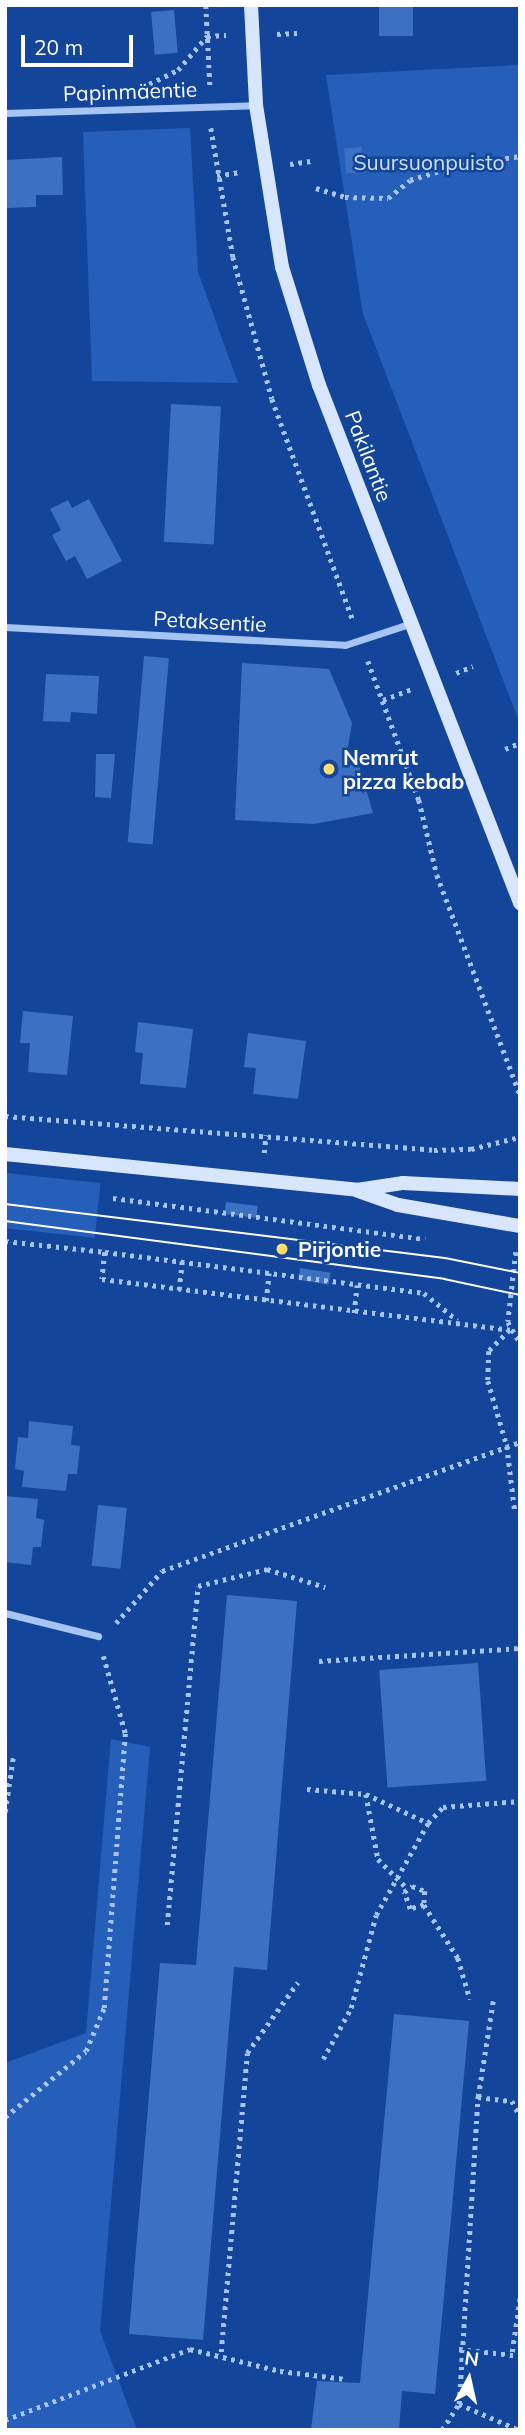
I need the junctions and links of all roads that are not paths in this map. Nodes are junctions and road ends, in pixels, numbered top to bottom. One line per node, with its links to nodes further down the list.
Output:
1 (251, 5): 2 (main road, Pakilantie)
2 (256, 105): 3 (street, Papinmäentie); 4 (main road, Pakilantie)
3 (5, 113)
4 (409, 624): 5 (street, Petaksentie); 6 (main road, Pakilantie)
5 (5, 627)
6 (520, 903)
7 (5, 1154): 9 (main road)
8 (520, 1189): 9 (main road)
9 (357, 1190): 10 (main road)
10 (520, 1226)
11 (5, 1613): 12 (street)
12 (98, 1636)

